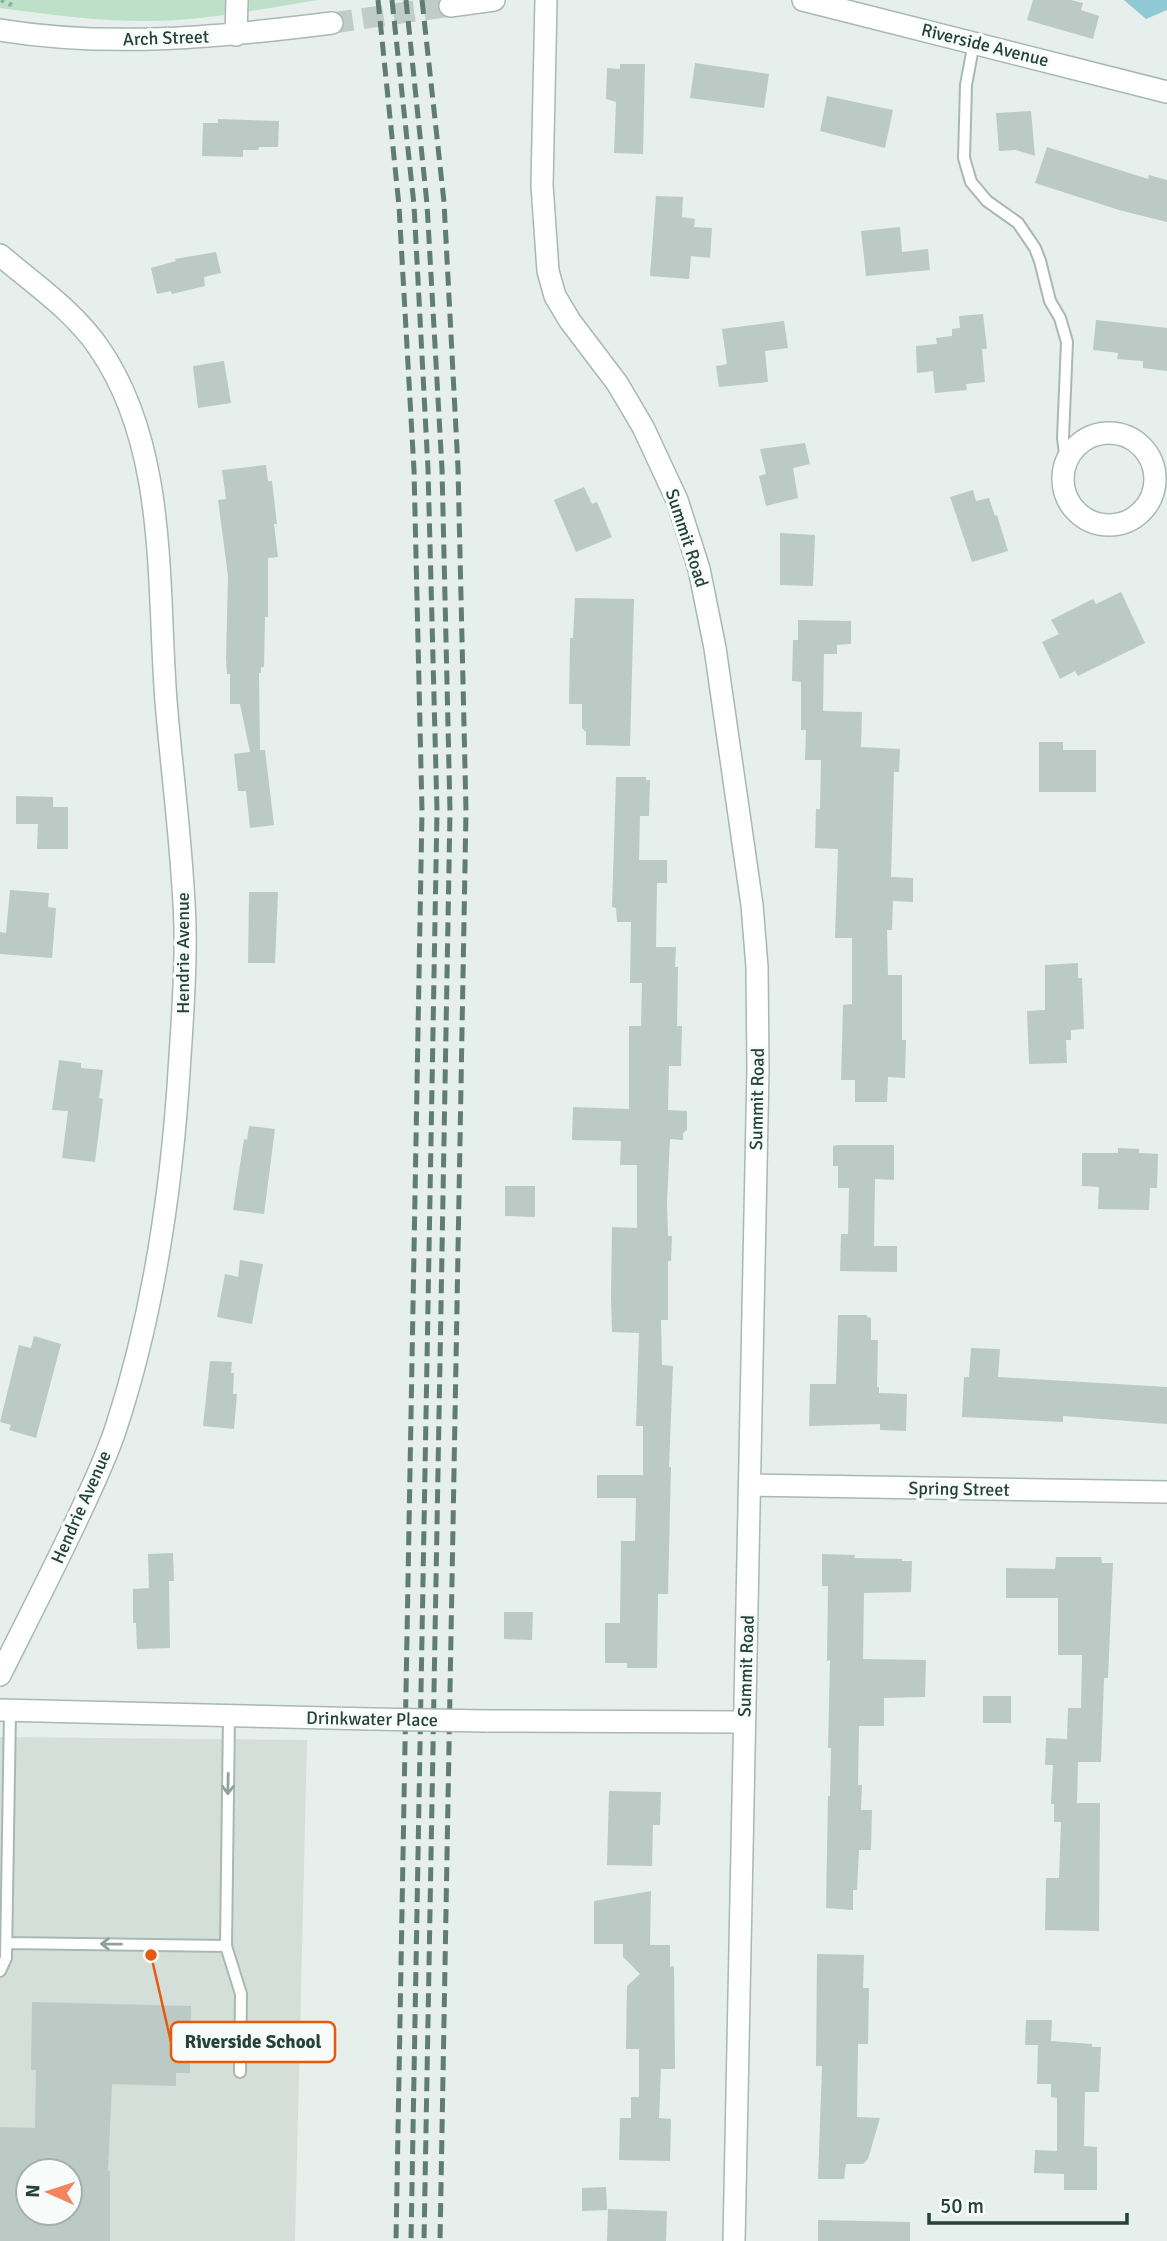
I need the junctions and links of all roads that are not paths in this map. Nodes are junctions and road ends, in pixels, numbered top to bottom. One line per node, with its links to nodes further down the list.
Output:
1 (237, 0): 8 (street)
2 (494, 0): 5 (street)
3 (546, 0): 14 (street, Summit Road)
4 (803, 0): 9 (street, Riverside Avenue)
5 (450, 6)
6 (332, 23): 8 (street, Arch Street)
7 (0, 30): 8 (street, Arch Street)
8 (236, 35)
9 (974, 42): 10 (street, Riverside Avenue); 12 (lane)
10 (1167, 92)
11 (0, 255): 16 (street, Hendrie Avenue)
12 (1066, 462): 13 (street); 13 (street)
13 (1158, 504)
14 (751, 1485): 15 (street, Spring Street); 19 (street, Summit Road)
15 (1167, 1492)
16 (0, 1675)
17 (5, 1710): 18 (street, Drinkwater Place); 20 (lane)
18 (229, 1716): 19 (street, Drinkwater Place, bridge); 21 (lane, one-way to 21)
19 (744, 1722): 24 (street, Summit Road)
20 (7, 1942): 21 (lane, one-way to 20); 22 (lane)
21 (226, 1946): 23 (lane)
22 (0, 1971)
23 (240, 2072)
24 (734, 2241)

